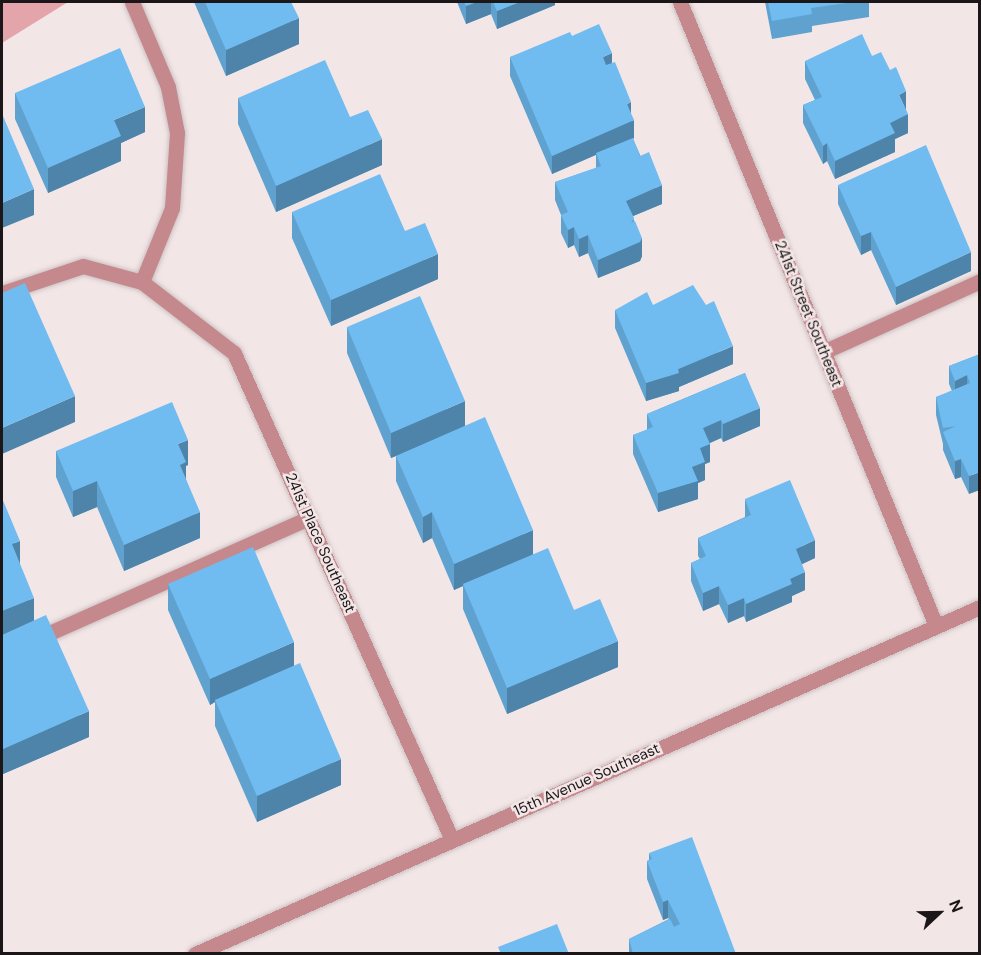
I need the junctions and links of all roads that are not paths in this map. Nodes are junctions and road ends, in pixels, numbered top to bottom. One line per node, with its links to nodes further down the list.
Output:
1 (132, 2): 4 (street)
2 (680, 2): 6 (street, 241st Street Southeast)
3 (980, 281): 6 (street)
4 (142, 282): 5 (street); 7 (street, 241st Place Southeast)
5 (2, 293)
6 (824, 352): 9 (street, 241st Street Southeast)
7 (309, 518): 10 (street); 11 (street, 241st Place Southeast)
8 (980, 607): 9 (street, 15th Avenue Southeast)
9 (936, 626): 11 (street, 15th Avenue Southeast)
10 (47, 634)
11 (452, 840): 12 (street, 15th Avenue Southeast)
12 (195, 954)

